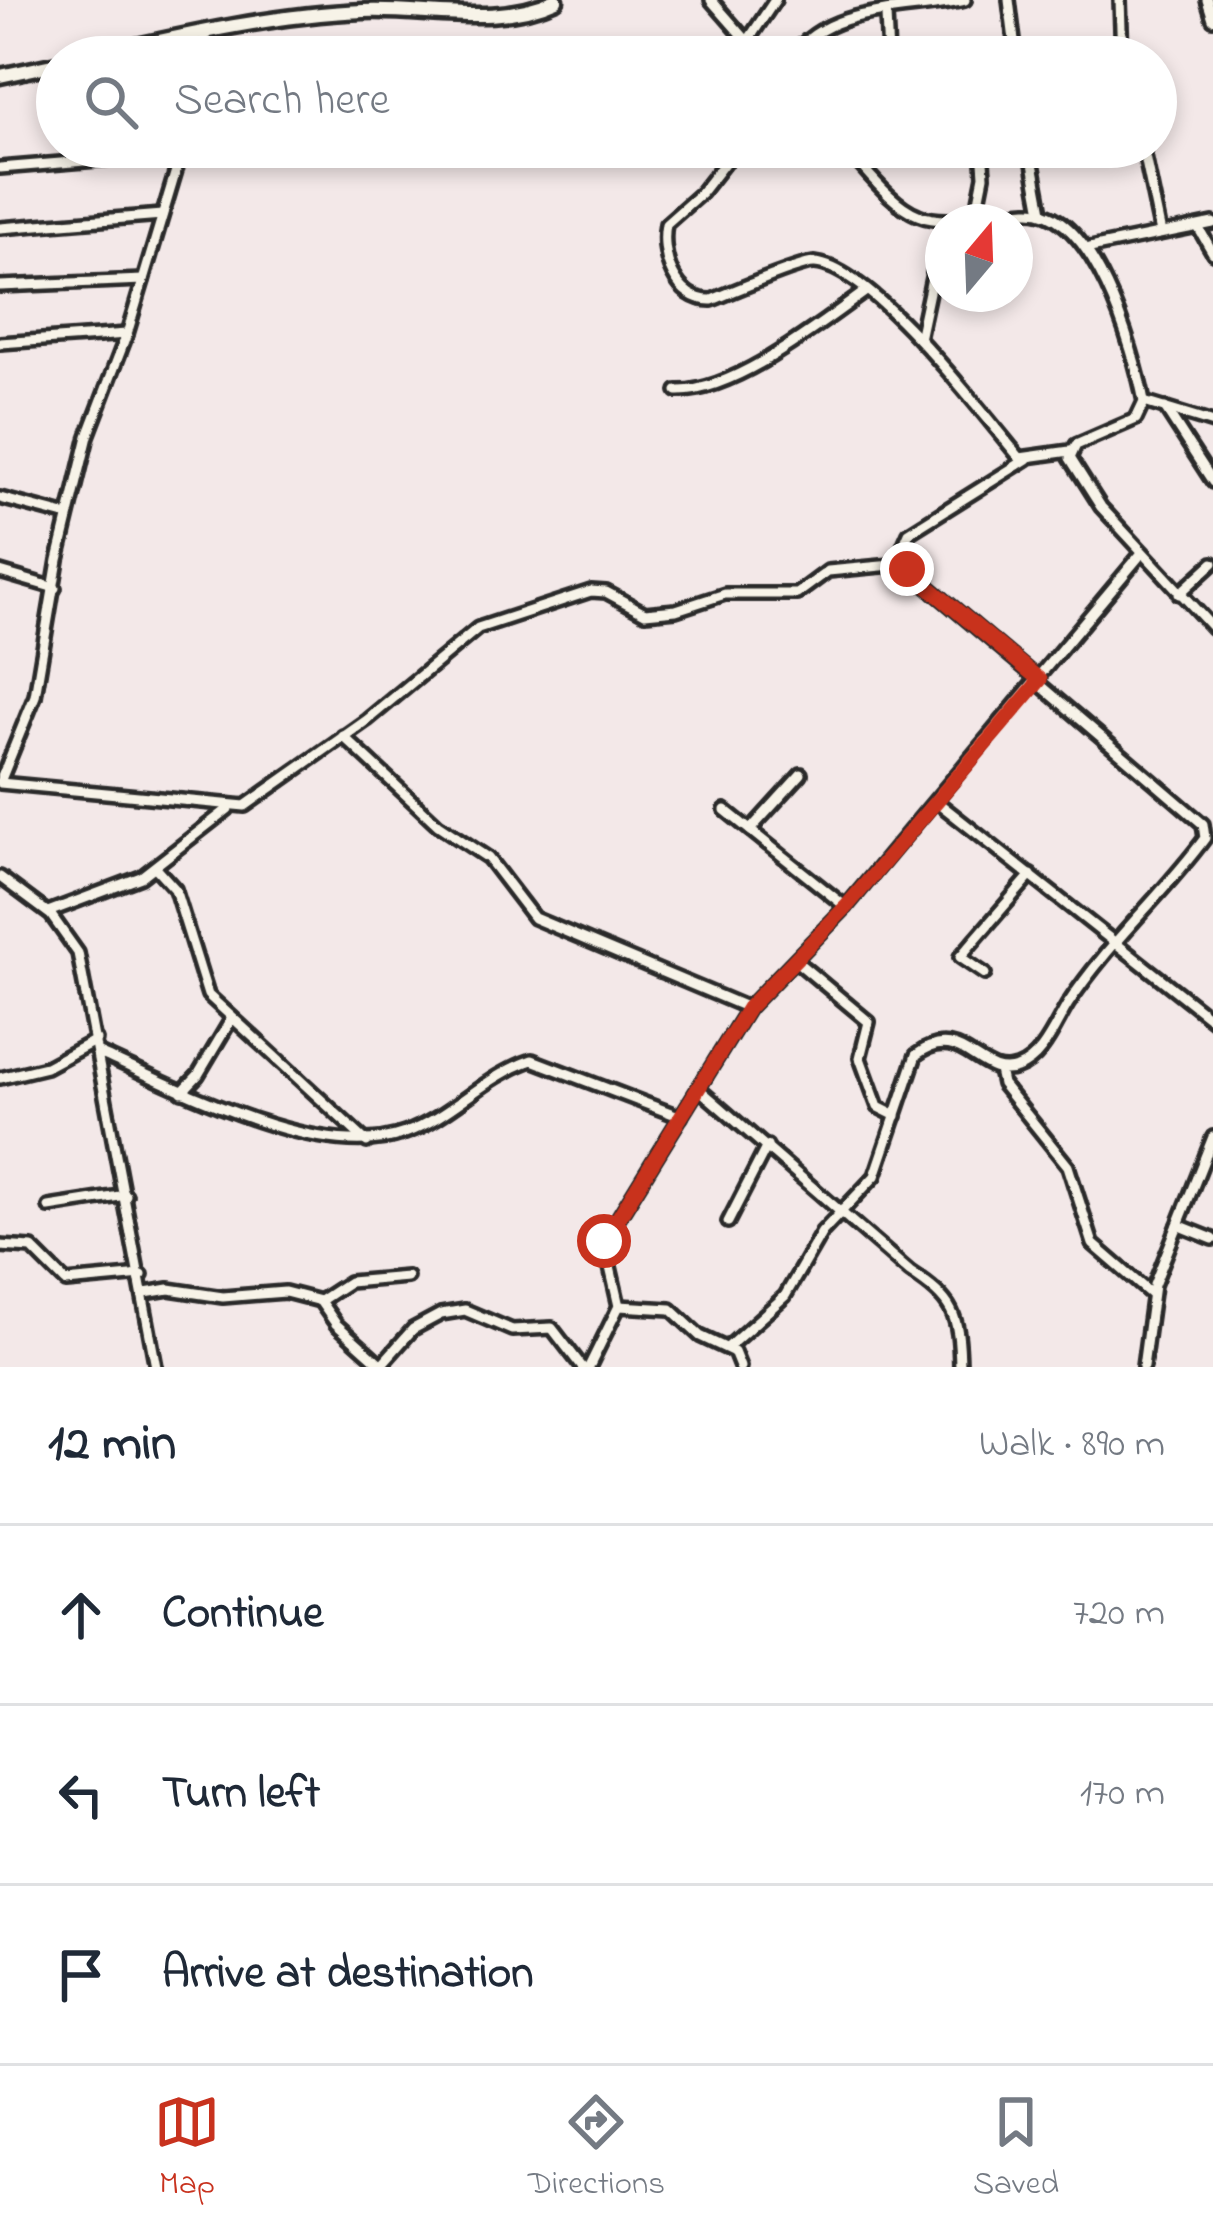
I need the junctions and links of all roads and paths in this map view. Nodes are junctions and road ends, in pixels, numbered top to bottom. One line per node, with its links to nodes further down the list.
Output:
1 (556, 0): 10 (main road)
2 (711, 0): 13 (street)
3 (775, 0): 14 (street)
4 (965, 0): 8 (street)
5 (1009, 0): 17 (street)
6 (1120, 0): 18 (street)
7 (1207, 0): 9 (street)
8 (886, 15): 15 (street); 16 (street)
9 (1213, 19)
10 (207, 31): 11 (main road); 12 (street)
11 (184, 36)
12 (205, 36)
13 (742, 36)
14 (751, 36)
15 (812, 36)
16 (887, 36)
17 (1013, 36)
18 (1119, 36)
19 (36, 68): 20 (main road)
20 (0, 76)
21 (36, 164): 22 (street)
22 (0, 168)
23 (177, 168): 32 (street)
24 (720, 168): 42 (street)
25 (866, 168): 33 (street)
26 (983, 168): 29 (street)
27 (1034, 168): 30 (street)
28 (1147, 168): 37 (street)
29 (978, 204)
30 (1042, 212): 31 (street); 38 (street)
31 (1033, 213)
32 (162, 214): 36 (street); 40 (street)
33 (925, 215)
34 (1213, 223): 35 (street)
35 (1198, 227): 37 (street); 39 (street)
36 (0, 228)
37 (1161, 232): 38 (street)
38 (1090, 248): 48 (street)
39 (1213, 254)
40 (142, 280): 41 (street); 44 (street)
41 (0, 286)
42 (866, 291): 45 (street); 47 (street)
43 (925, 311): 45 (street)
44 (127, 334): 46 (street); 55 (street)
45 (919, 339): 52 (street)
46 (0, 344)
47 (677, 391)
48 (1144, 402): 49 (street); 51 (street)
49 (1165, 408): 50 (street); 53 (street)
50 (1213, 423)
51 (1070, 451): 52 (street); 56 (street)
52 (1027, 459): 59 (street)
53 (1213, 482)
54 (0, 498): 55 (street)
55 (68, 517): 62 (street)
56 (1130, 540): 57 (street); 61 (street)
57 (1141, 554): 61 (street); 63 (street)
58 (1213, 563): 63 (street)
59 (903, 564): 65 (street); 66 (street)
60 (0, 572): 62 (street)
61 (1125, 572): 65 (street)
62 (55, 588): 68 (street)
63 (1179, 594): 64 (street)
64 (1213, 628)
65 (1038, 681): 69 (street); 78 (street)
66 (343, 736): 70 (street); 81 (street)
67 (800, 774): 72 (street)
68 (0, 782): 70 (street)
69 (936, 801): 74 (street); 76 (street)
70 (228, 809): 73 (street)
71 (725, 810): 72 (street)
72 (750, 830): 76 (street)
73 (155, 867): 77 (street); 82 (street)
74 (1031, 875): 78 (street); 80 (street)
75 (0, 877): 77 (street)
76 (846, 907): 79 (street)
77 (48, 912): 84 (street)
78 (1119, 943): 83 (street); 86 (street)
79 (796, 961): 81 (street); 90 (street)
80 (986, 974)
81 (748, 1008): 88 (street)
82 (232, 1018): 89 (street); 93 (street)
83 (1213, 1020)
84 (96, 1040): 85 (street); 87 (street)
85 (99, 1053): 89 (street); 95 (street)
86 (999, 1070): 90 (street); 105 (street)
87 (0, 1078)
88 (699, 1089): 91 (street); 94 (street)
89 (182, 1092): 93 (street)
90 (896, 1116): 97 (street)
91 (682, 1117): 93 (street); 107 (street)
92 (1213, 1137): 99 (street)
93 (367, 1142)
94 (767, 1146): 97 (street); 98 (street)
95 (126, 1195): 96 (street); 102 (street)
96 (50, 1208)
97 (842, 1210): 108 (street); 113 (street)
98 (728, 1222)
99 (1178, 1225): 100 (street); 105 (street)
100 (1213, 1239)
101 (0, 1246): 102 (street)
102 (142, 1274): 104 (street)
103 (406, 1277): 106 (street)
104 (145, 1292): 106 (street); 110 (street)
105 (1153, 1295): 114 (street)
106 (320, 1301): 109 (street)
107 (619, 1306): 108 (street); 111 (street)
108 (727, 1348): 112 (street)
109 (383, 1366): 111 (street)
110 (156, 1367)
111 (585, 1367)
112 (740, 1367)
113 (960, 1367)
114 (1143, 1367)

